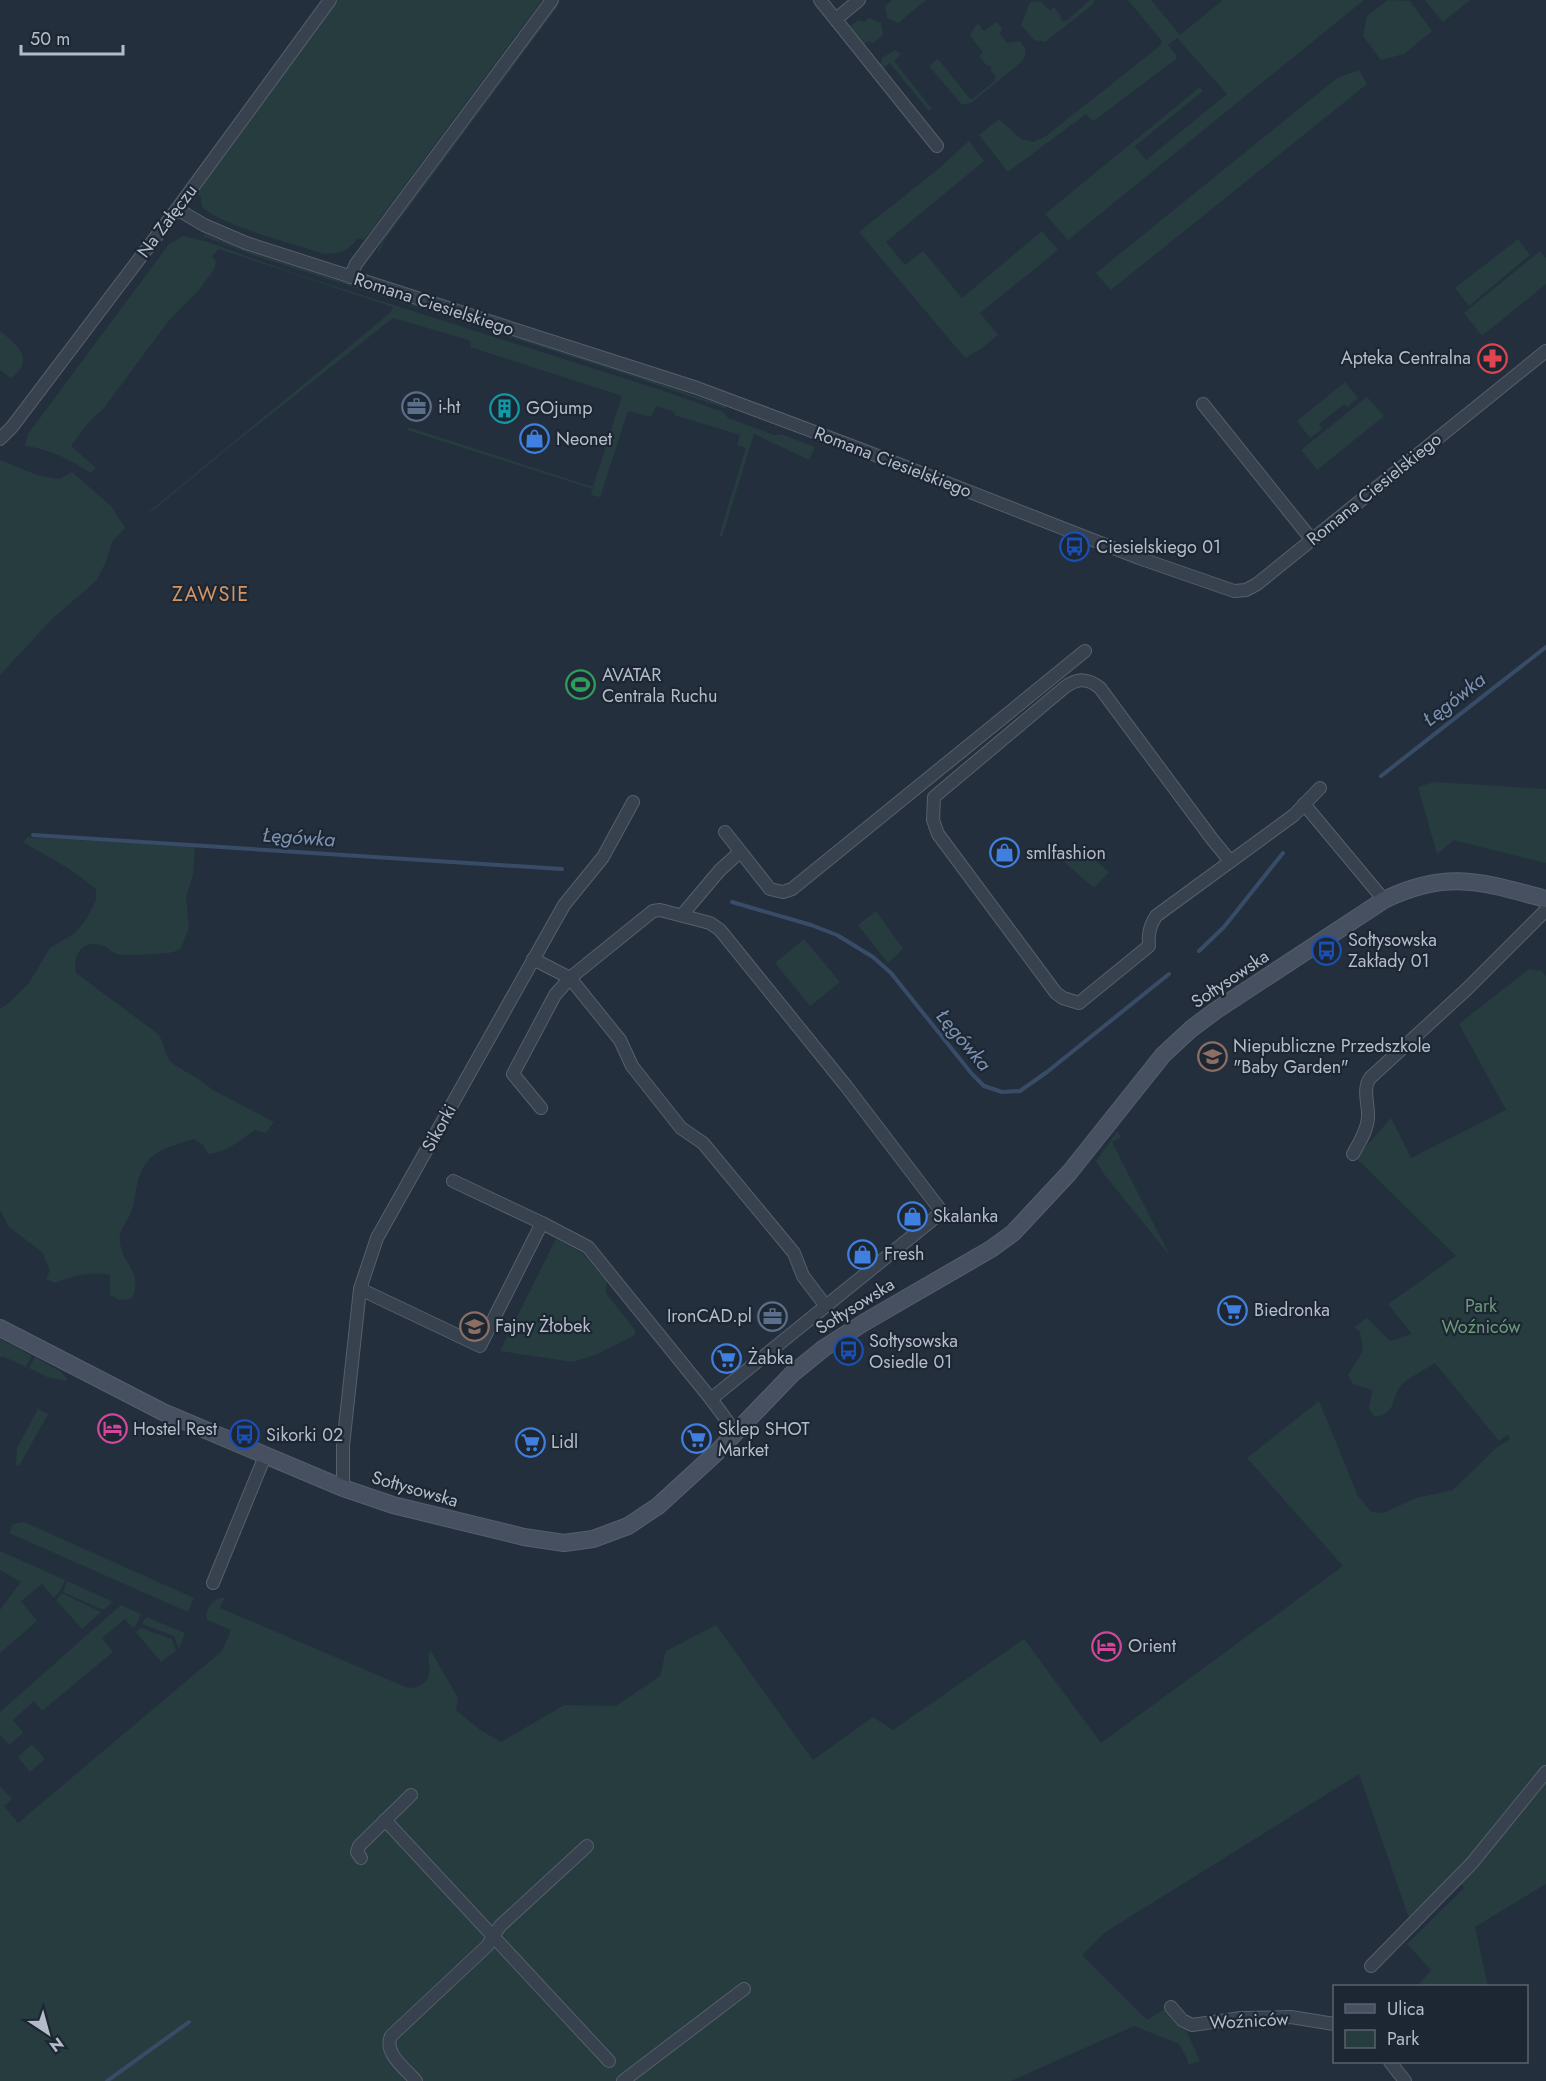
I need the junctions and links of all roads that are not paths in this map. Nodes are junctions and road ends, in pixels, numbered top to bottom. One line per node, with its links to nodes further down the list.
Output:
1 (330, 0): 7 (street, Na Załęczu)
2 (552, 0): 8 (street)
3 (820, 0): 5 (street)
4 (859, 0): 5 (street)
5 (836, 19): 6 (street)
6 (937, 146)
7 (177, 209): 8 (street, Romana Ciesielskiego); 11 (street, Na Załęczu)
8 (350, 277): 12 (street, Romana Ciesielskiego)
9 (1546, 351): 12 (street, Romana Ciesielskiego)
10 (1203, 404): 12 (street)
11 (0, 439)
12 (1312, 540)
13 (1085, 651): 18 (street)
14 (1320, 788): 16 (street)
15 (633, 802): 24 (street, Sikorki)
16 (1304, 804): 19 (street); 21 (street)
17 (725, 832): 18 (street)
18 (740, 852): 23 (street)
19 (1230, 861): 19 (street)
20 (1546, 899): 21 (street, Sołtysowska)
21 (1384, 900): 34 (street, Sołtysowska)
22 (1546, 910): 27 (street)
23 (682, 915): 25 (street); 31 (street)
24 (534, 959): 25 (street); 30 (street, Sikorki)
25 (570, 978): 26 (street); 31 (street)
26 (541, 1108)
27 (1353, 1154)
28 (453, 1181): 29 (street)
29 (542, 1223): 30 (street); 33 (street)
30 (360, 1289): 36 (street, Sikorki)
31 (825, 1305): 33 (street)
32 (0, 1328): 35 (street, Sołtysowska)
33 (711, 1399): 34 (street)
34 (736, 1432): 36 (street, Sołtysowska)
35 (265, 1456): 36 (street, Sołtysowska); 37 (street)
36 (343, 1488)
37 (213, 1583)
38 (1546, 1772): 44 (street)
39 (411, 1795): 40 (street)
40 (385, 1820): 42 (street); 43 (street)
41 (587, 1846): 43 (street)
42 (361, 1858)
43 (493, 1936): 48 (street); 50 (street)
44 (1371, 1966)
45 (744, 1989): 51 (street)
46 (1171, 2007): 47 (street, Woźniców)
47 (1333, 2024)
48 (609, 2061)
49 (1392, 2063): 52 (street)
50 (416, 2081)
51 (623, 2081)
52 (1405, 2081)

